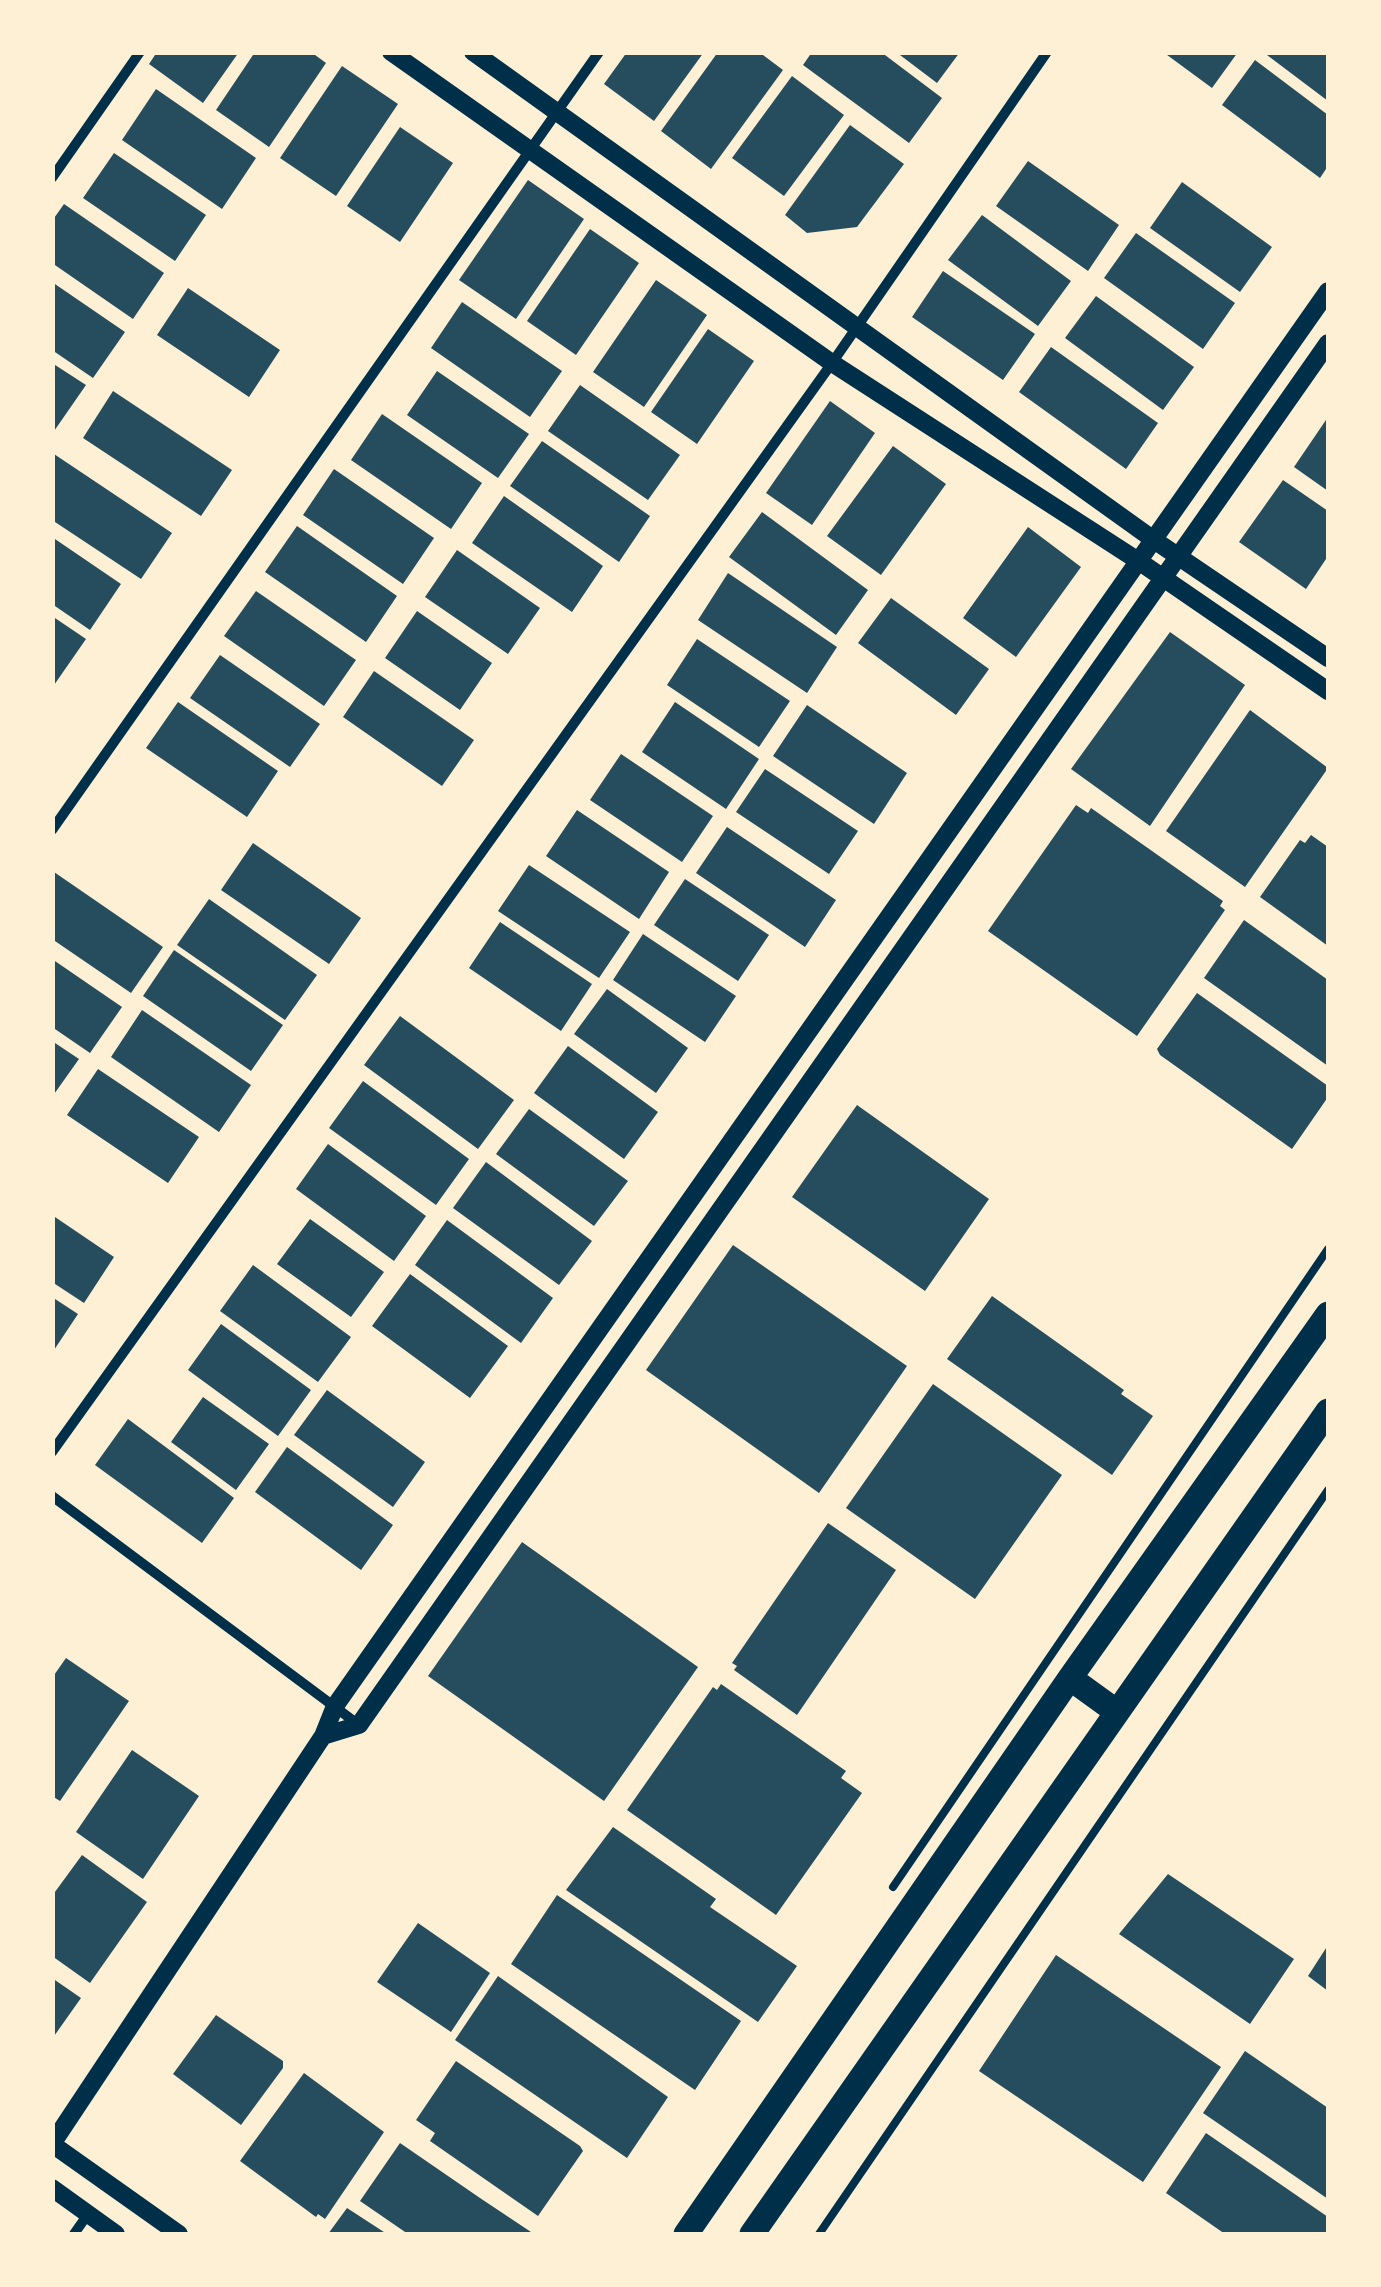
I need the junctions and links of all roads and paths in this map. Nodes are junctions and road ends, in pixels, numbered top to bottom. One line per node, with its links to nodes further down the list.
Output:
1 (140, 52): 8 (street)
2 (391, 52): 7 (street)
3 (473, 52): 6 (street)
4 (599, 52): 6 (street)
5 (1047, 52): 10 (street)
6 (558, 112): 7 (street); 10 (street)
7 (532, 150): 12 (street); 19 (street)
8 (52, 178)
9 (1328, 291): 13 (street)
10 (858, 326): 12 (street); 13 (street)
11 (1328, 343): 14 (street)
12 (832, 363): 15 (street); 23 (street)
13 (1154, 540): 14 (street); 15 (street)
14 (1179, 556): 16 (street); 17 (street)
15 (1140, 562): 16 (street); 27 (street)
16 (1166, 580): 18 (street); 29 (street)
17 (1328, 658)
18 (1328, 691)
19 (52, 830)
20 (1328, 1249): 31 (lane)
21 (1328, 1314): 26 (main road)
22 (1328, 1412): 28 (main road)
23 (52, 1452)
24 (1328, 1490): 40 (lane)
25 (52, 1496): 27 (street)
26 (1070, 1678): 28 (main road); 38 (main road)
27 (335, 1706): 29 (street); 30 (street)
28 (1117, 1712): 39 (main road)
29 (360, 1724): 30 (street)
30 (323, 1736): 32 (street)
31 (893, 1887)
32 (52, 2144): 37 (street)
33 (52, 2188): 34 (street)
34 (88, 2214): 35 (street); 36 (street)
35 (74, 2234)
36 (116, 2234)
37 (179, 2234)
38 (686, 2234)
39 (752, 2234)
40 (819, 2234)

